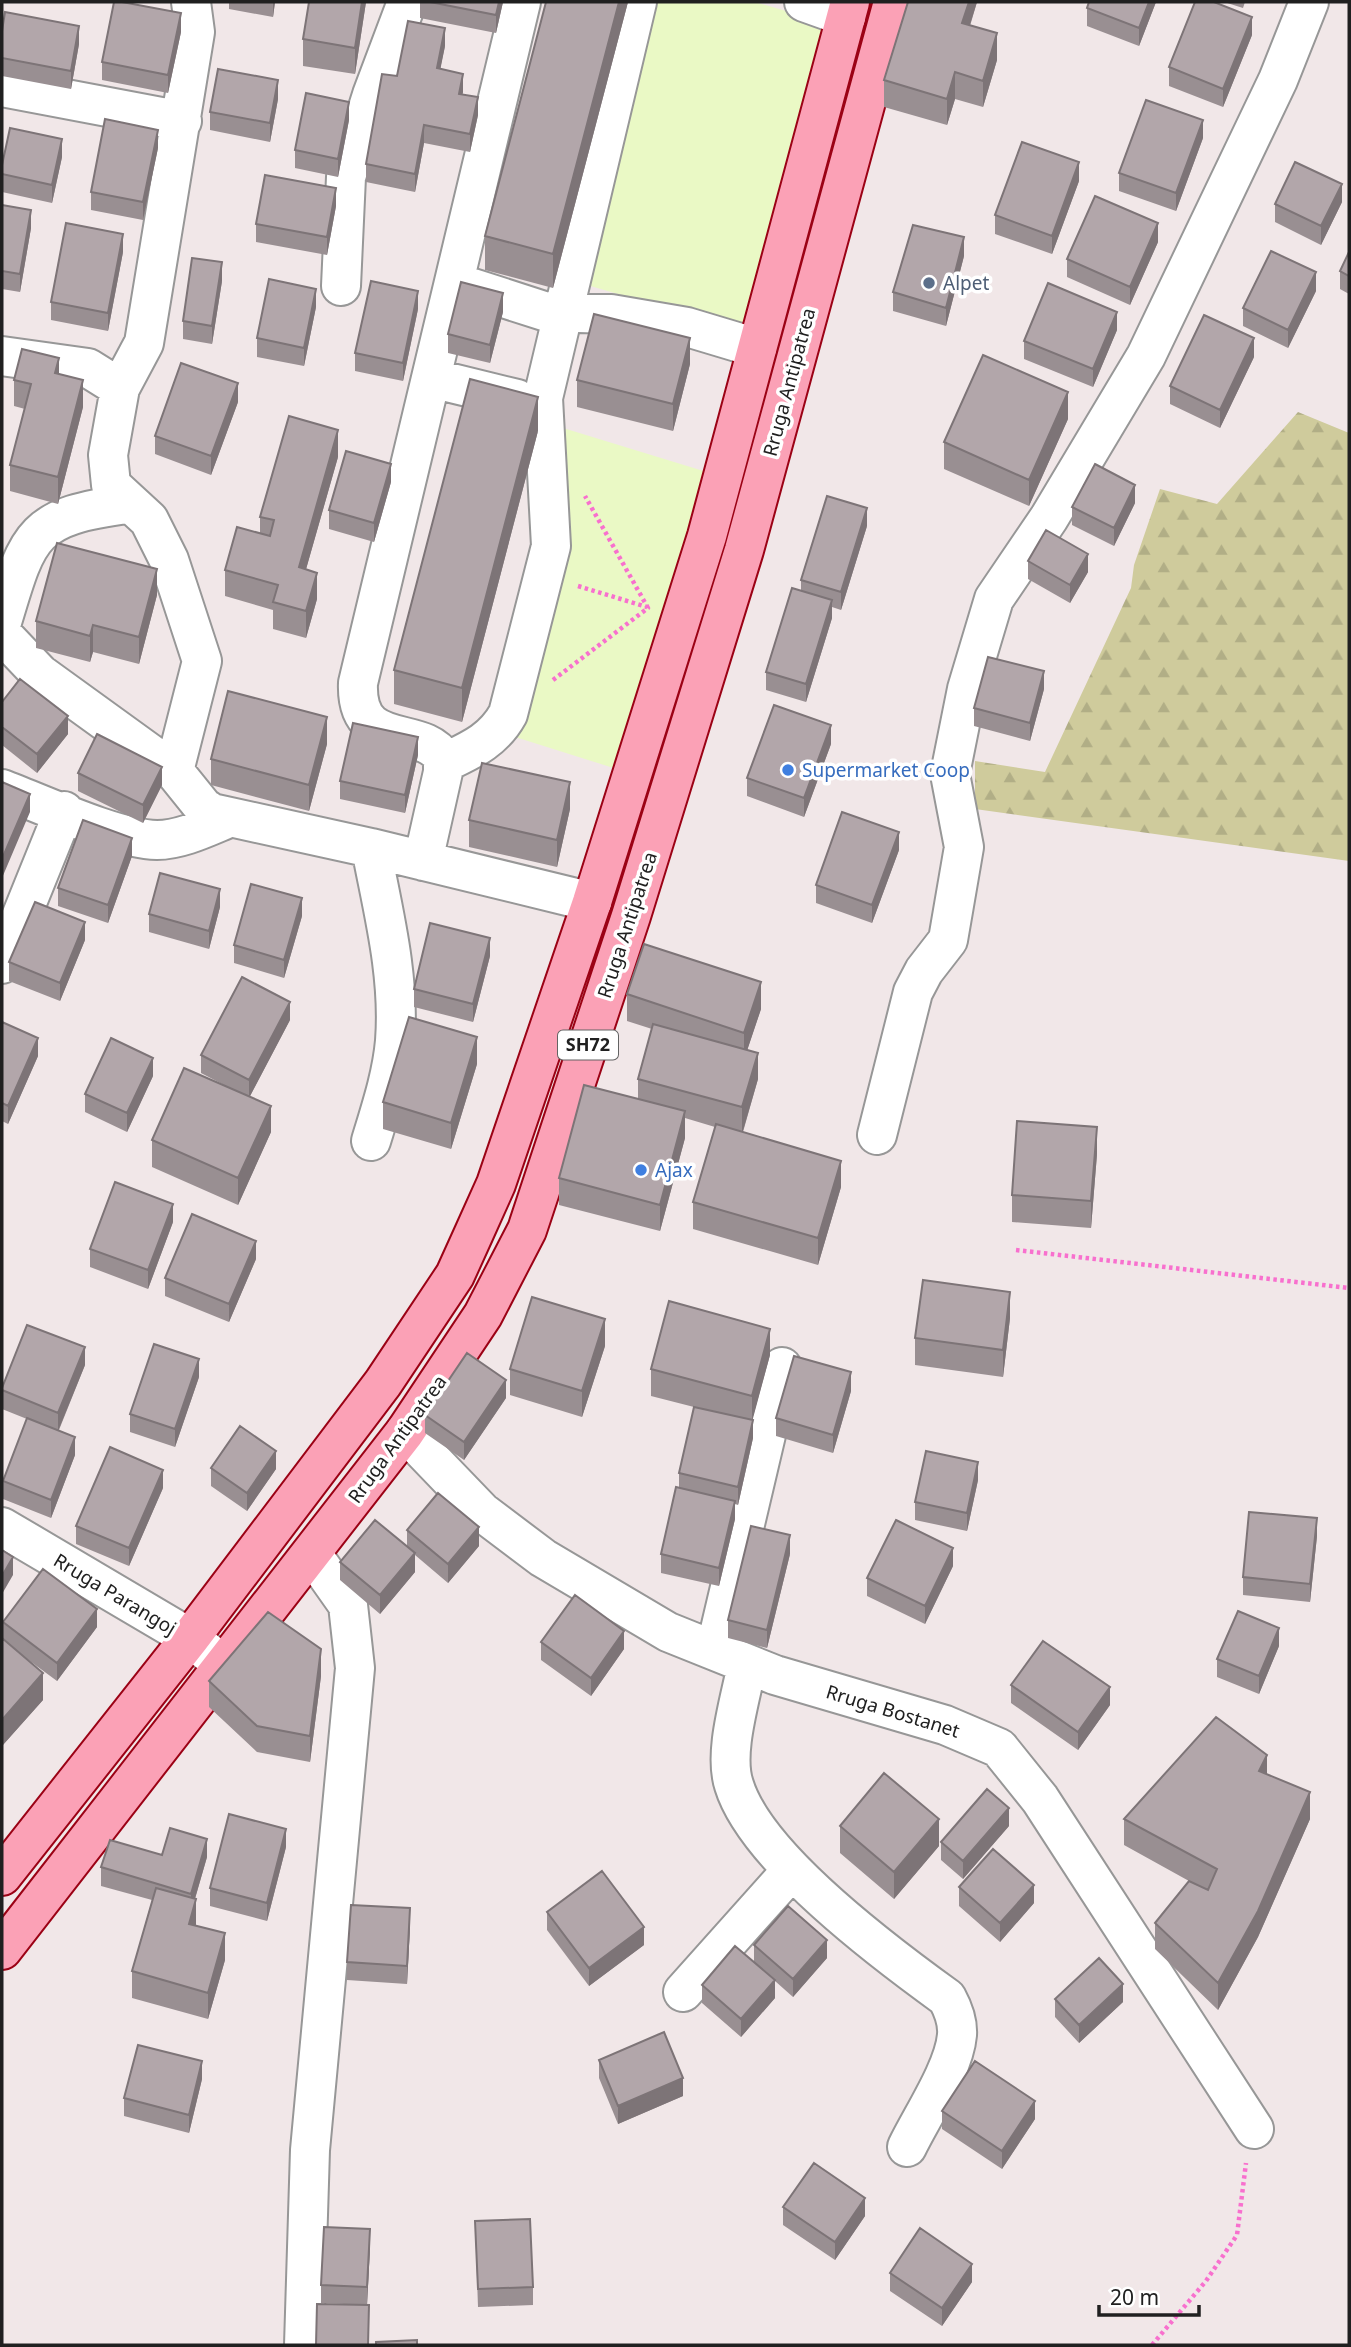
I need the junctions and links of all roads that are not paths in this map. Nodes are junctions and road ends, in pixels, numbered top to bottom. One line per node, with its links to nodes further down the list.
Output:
1 (191, 2): 10 (street)
2 (407, 2): 12 (street)
3 (521, 2): 11 (street)
4 (637, 2): 13 (street)
5 (804, 2): 8 (street)
6 (893, 2): 34 (main road, Rruga Antipatrea / SH72)
7 (1309, 2): 31 (street)
8 (848, 9): 14 (main road, Rruga Antipatrea / SH72)
9 (2, 87): 10 (street)
10 (182, 121): 17 (street)
11 (454, 282): 13 (street); 16 (street)
12 (341, 286)
13 (563, 315): 14 (street); 18 (street)
14 (757, 348): 29 (main road, Rruga Antipatrea / SH72)
15 (2, 356): 17 (street)
16 (431, 378): 18 (street); 22 (street)
17 (120, 388): 19 (street)
18 (542, 405): 22 (street)
19 (129, 504): 20 (street); 23 (street)
20 (2, 622)
21 (2, 634): 23 (street)
22 (444, 763): 28 (street)
23 (174, 771): 26 (street)
24 (2, 789): 25 (street)
25 (64, 811): 26 (street); 30 (street)
26 (234, 819): 27 (street)
27 (371, 848): 28 (street); 32 (street)
28 (423, 861): 29 (street)
29 (592, 902): 37 (main road, Rruga Antipatrea / SH72)
30 (2, 964)
31 (877, 1135)
32 (371, 1141)
33 (782, 1367): 38 (street)
34 (405, 1432): 36 (main road, Rruga Antipatrea / SH72); 38 (street, Rruga Bostanet)
35 (2, 1527): 37 (street, Rruga Parangoj)
36 (312, 1554): 39 (main road, Rruga Antipatrea / SH72); 46 (street)
37 (190, 1638): 39 (street, Rruga Parangoj); 41 (main road, Rruga Antipatrea / SH72)
38 (731, 1658): 40 (street); 44 (street, Rruga Bostanet)
39 (225, 1666): 42 (main road, Rruga Antipatrea / SH72)
40 (792, 1870): 43 (street); 45 (street)
41 (2, 1876)
42 (2, 1950)
43 (683, 1992)
44 (1254, 2129)
45 (907, 2147)
46 (304, 2345)

